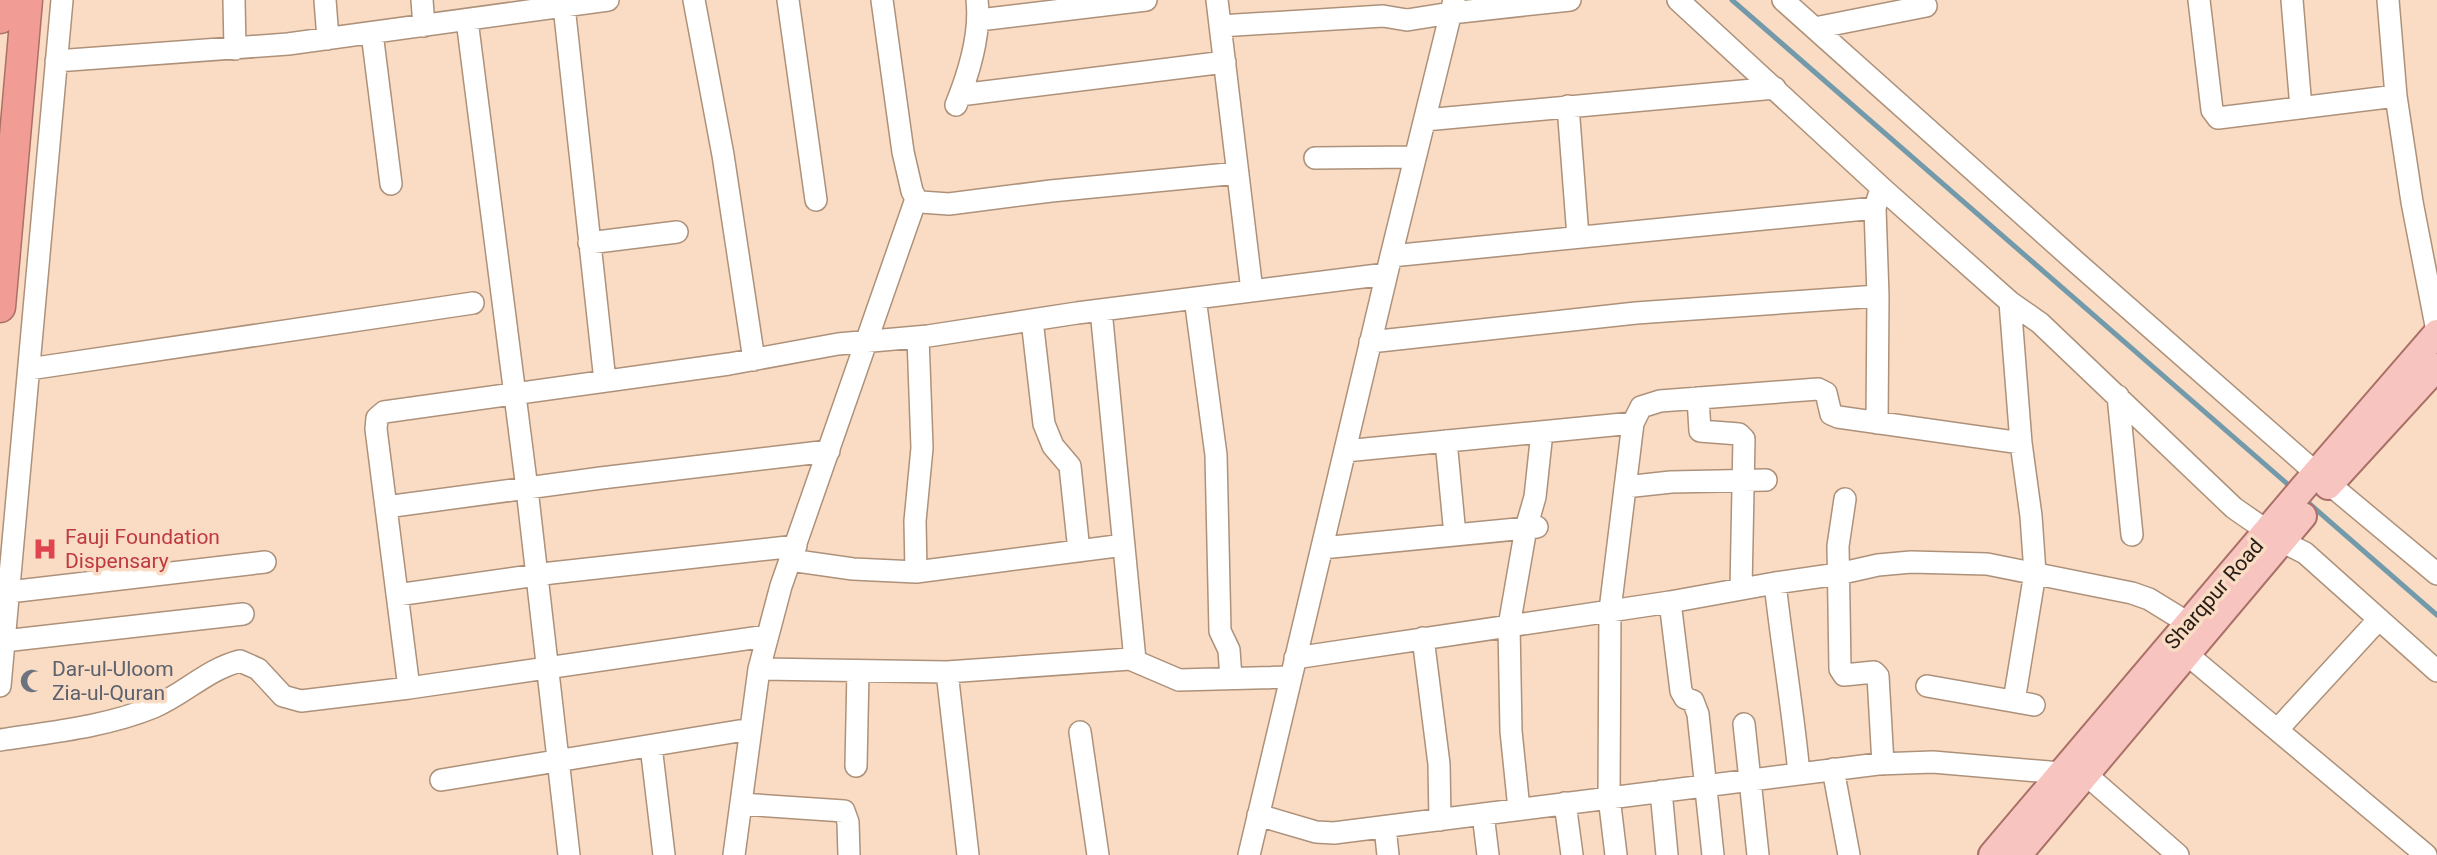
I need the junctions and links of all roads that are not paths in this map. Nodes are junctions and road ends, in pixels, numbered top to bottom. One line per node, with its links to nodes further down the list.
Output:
1 (2, 0): 24 (highway)
2 (27, 0): 55 (highway)
3 (62, 0): 32 (street)
4 (234, 0): 31 (street)
5 (325, 0): 30 (street)
6 (422, 0): 26 (street)
7 (602, 0): 20 (street)
8 (694, 0): 62 (street)
9 (788, 0): 45 (street)
10 (881, 0): 43 (street)
11 (1146, 0): 23 (street)
12 (1217, 0): 27 (street)
13 (1570, 0): 21 (street)
14 (1678, 0): 34 (street)
15 (1783, 0): 28 (street)
16 (2199, 0): 37 (street)
17 (2292, 0): 37 (street)
18 (2388, 0): 35 (street)
19 (1913, 5): 28 (street)
20 (564, 6): 22 (street); 48 (street)
21 (1452, 6): 27 (street); 38 (street)
22 (509, 7): 25 (street)
23 (978, 10): 33 (street)
24 (0, 18)
25 (467, 20): 26 (street); 66 (street)
26 (424, 26): 29 (street)
27 (1220, 26): 33 (street)
28 (1815, 28): 78 (street)
29 (372, 33): 30 (street); 42 (street)
30 (328, 39): 31 (street)
31 (235, 49): 32 (street)
32 (56, 61): 64 (street)
33 (1224, 62): 41 (street)
34 (1775, 88): 36 (street); 44 (street)
35 (2396, 96): 37 (street); 58 (street)
36 (1568, 106): 38 (street); 47 (street)
37 (2301, 108)
38 (1424, 120): 39 (street)
39 (1415, 157): 40 (street); 49 (street)
40 (1315, 158)
41 (1238, 173): 43 (street); 50 (street)
42 (391, 184)
43 (916, 199): 60 (street)
44 (1880, 199): 47 (street); 51 (street); 53 (street)
45 (816, 200)
46 (677, 232): 48 (street)
47 (1578, 237): 49 (street)
48 (589, 243): 65 (street)
49 (1389, 265): 50 (street); 61 (street)
50 (1252, 291): 52 (street)
51 (1878, 296): 61 (street); 70 (street)
52 (1195, 299): 56 (street); 117 (street)
53 (2011, 302): 67 (street); 73 (street)
54 (473, 303): 64 (street)
55 (0, 307)
56 (1101, 310): 57 (street); 87 (street)
57 (1032, 320): 59 (street); 89 (street)
58 (2437, 332): 78 (main road, Sharqpur Road)
59 (918, 337): 60 (street); 93 (street)
60 (867, 340): 62 (street); 74 (street)
61 (1370, 342): 75 (street)
62 (754, 360): 65 (street)
63 (2437, 367): 78 (main road, Sharqpur Road)
64 (29, 369): 99 (street)
65 (605, 381): 66 (street)
66 (515, 394): 80 (street); 82 (street)
67 (2118, 396): 84 (street); 86 (street)
68 (1698, 398): 69 (street); 70 (street); 76 (street)
69 (1633, 423): 71 (street); 79 (street)
70 (1877, 423): 73 (street)
71 (1542, 432): 72 (street); 83 (street)
72 (1446, 441): 75 (street); 85 (street)
73 (2021, 443): 94 (street)
74 (829, 451): 80 (street); 90 (street)
75 (1345, 451): 88 (street)
76 (1744, 479): 77 (street); 79 (street); 98 (street)
77 (1766, 480)
78 (2316, 486): 84 (main road, Sharqpur Road); 92 (street)
79 (1625, 487): 102 (street)
80 (527, 489): 82 (street); 96 (street)
81 (1845, 499): 95 (street)
82 (386, 507): 100 (street)
83 (1531, 527): 85 (street); 105 (street)
84 (2278, 534): 104 (street); 108 (main road, Sharqpur Road)
85 (1455, 535): 88 (street)
86 (2132, 535)
87 (1124, 545): 89 (street); 110 (street)
88 (1322, 548): 112 (street)
89 (1079, 551): 93 (street)
90 (793, 553): 93 (street); 96 (street); 106 (street)
91 (265, 562): 99 (street)
92 (2435, 570)
93 (916, 572)
94 (2035, 573): 95 (street); 108 (street); 119 (street)
95 (1838, 574): 97 (street); 128 (street)
96 (537, 575): 100 (street); 111 (street)
97 (1775, 583): 98 (street); 132 (street)
98 (1741, 589): 101 (street)
99 (9, 592): 109 (street)
100 (397, 595): 120 (street)
101 (1670, 602): 102 (street); 135 (street)
102 (1610, 610): 105 (street); 137 (street)
103 (243, 614): 109 (street)
104 (2379, 619): 115 (street); 123 (street)
105 (1509, 626): 107 (street); 140 (street)
106 (766, 636): 111 (street); 113 (street)
107 (1423, 638): 112 (street); 143 (street)
108 (2183, 640): 123 (street); 131 (main road, Sharqpur Road)
109 (4, 641): 118 (street)
110 (1135, 660): 116 (street); 117 (street)
111 (547, 668): 120 (street); 127 (street)
112 (1293, 668): 117 (street); 142 (street)
113 (759, 669): 114 (street); 122 (street)
114 (858, 671): 116 (street); 129 (street)
115 (2437, 671)
116 (947, 672): 150 (street)
117 (1231, 678)
118 (0, 686)
119 (1927, 686)
120 (409, 688): 125 (street)
121 (1744, 724): 133 (street)
122 (751, 729): 126 (street); 139 (street)
123 (2277, 730): 162 (street)
124 (1080, 732): 151 (street)
125 (0, 740)
126 (651, 746): 127 (street); 147 (street)
127 (558, 761): 134 (street); 146 (street)
128 (1883, 764): 130 (street); 131 (street)
129 (856, 766)
130 (1833, 769): 132 (street); 160 (street)
131 (2073, 770): 145 (main road, Sharqpur Road); 161 (street)
132 (1799, 774): 133 (street)
133 (1750, 779): 135 (street); 159 (street)
134 (441, 780)
135 (1705, 785): 136 (street); 158 (street)
136 (1661, 790): 137 (street); 157 (street)
137 (1609, 797): 138 (street); 156 (street)
138 (1565, 803): 140 (street); 155 (street)
139 (741, 804): 148 (street); 149 (street)
140 (1519, 809): 141 (street)
141 (1483, 814): 143 (street); 154 (street)
142 (1258, 815): 144 (street); 152 (street)
143 (1440, 820): 144 (street)
144 (1385, 827): 153 (street)
145 (2013, 850)
146 (569, 855)
147 (664, 855)
148 (734, 855)
149 (849, 855)
150 (968, 855)
151 (1098, 855)
152 (1249, 855)
153 (1388, 855)
154 (1488, 855)
155 (1572, 855)
156 (1616, 855)
157 (1667, 855)
158 (1713, 855)
159 (1758, 855)
160 (1849, 855)
161 (2178, 855)
162 (2426, 855)

